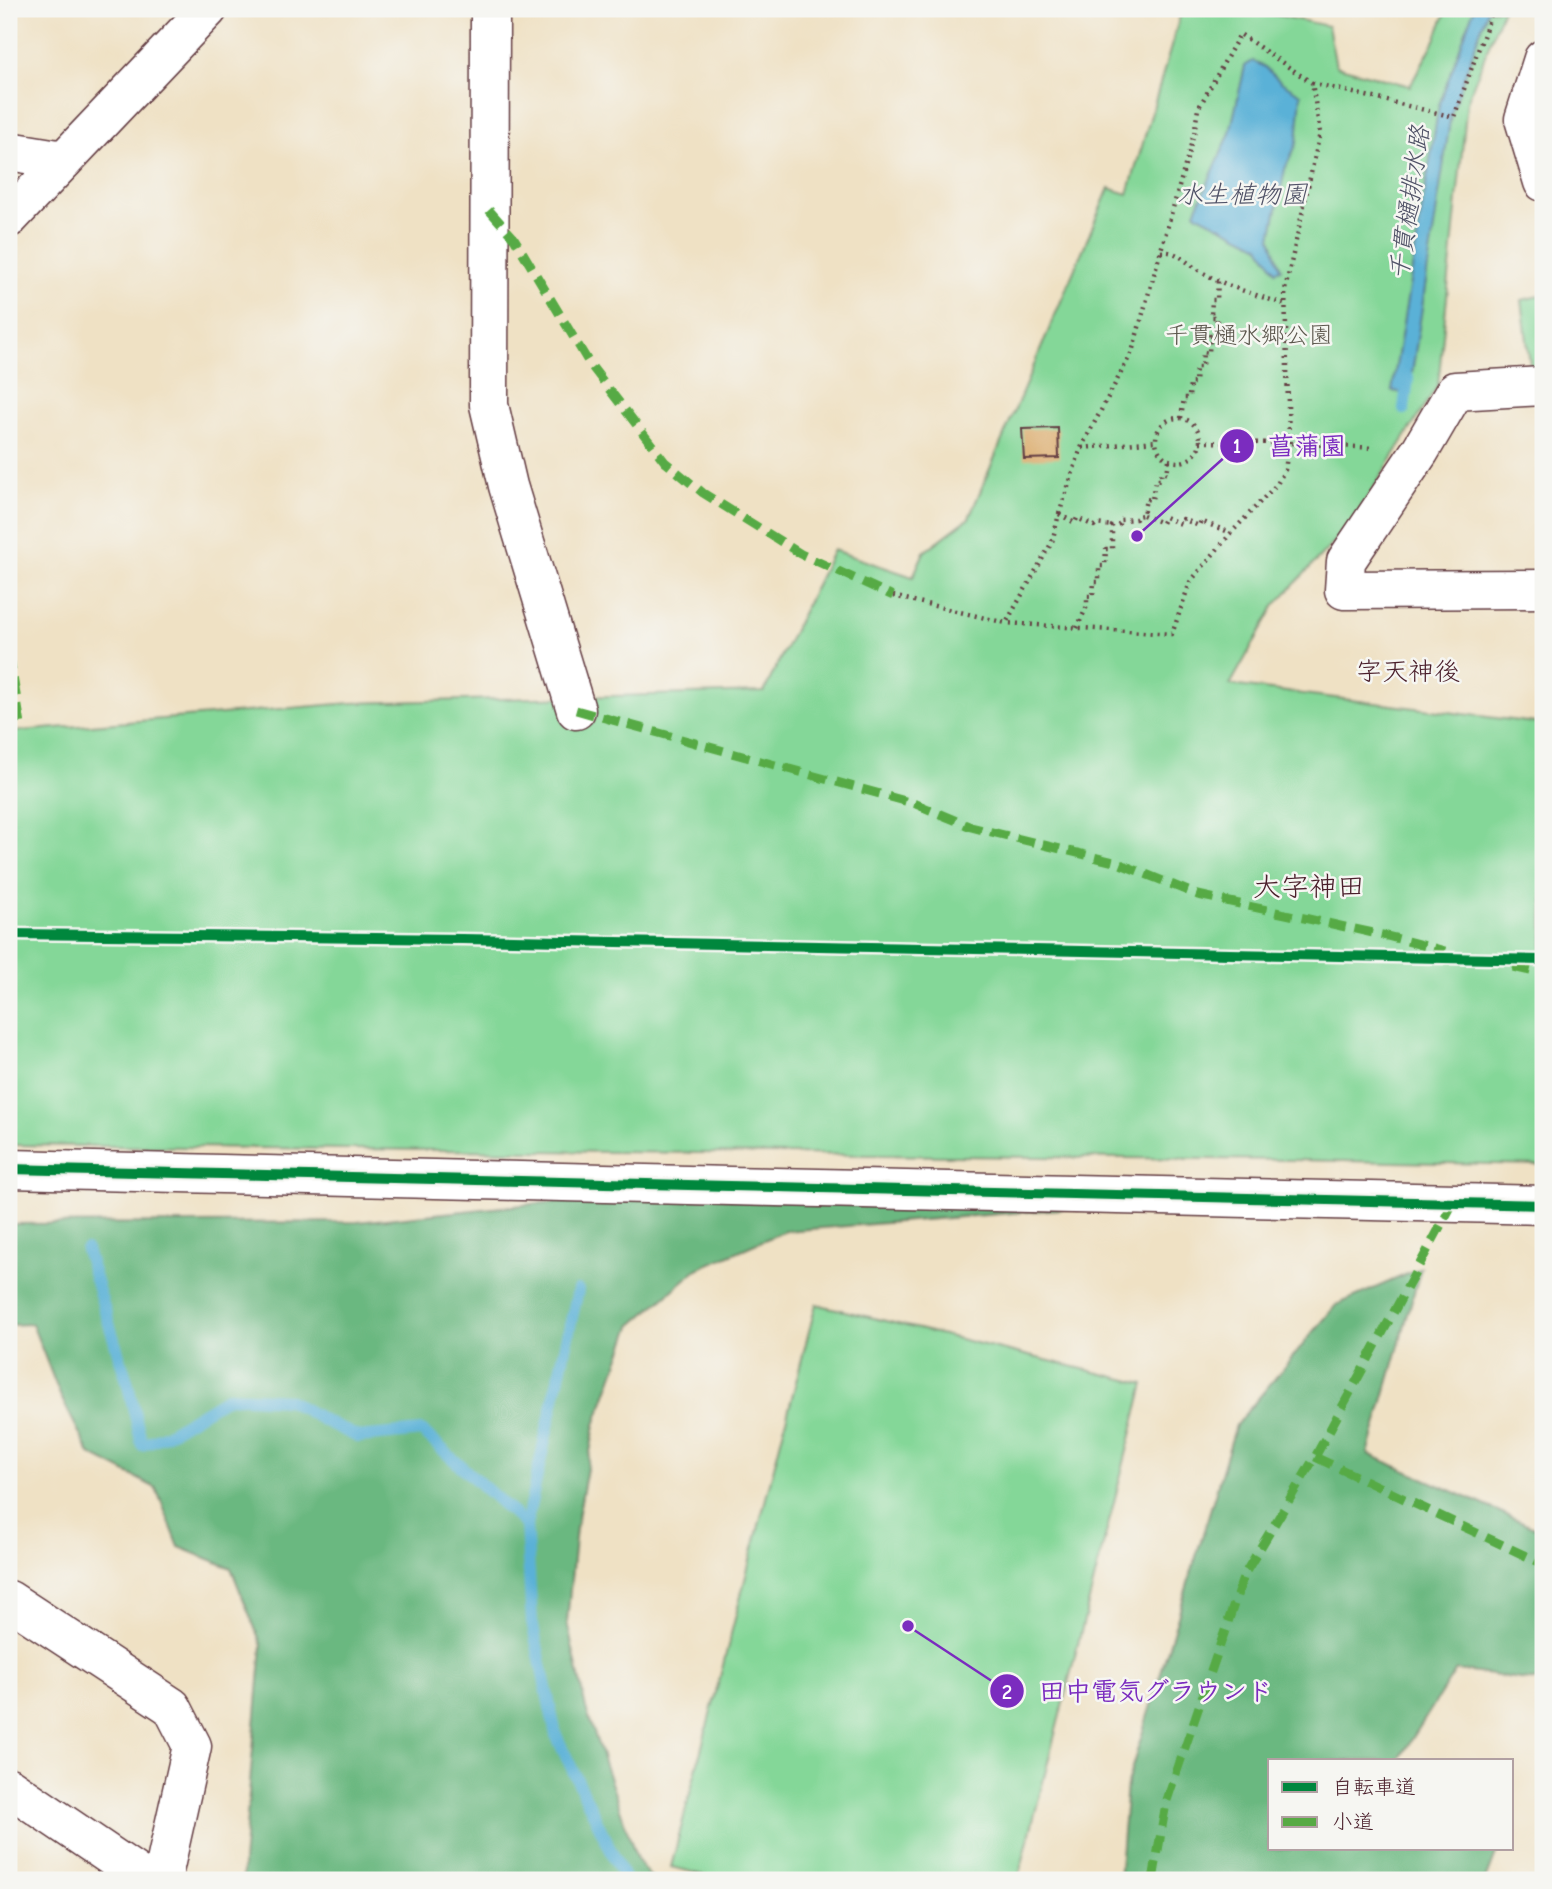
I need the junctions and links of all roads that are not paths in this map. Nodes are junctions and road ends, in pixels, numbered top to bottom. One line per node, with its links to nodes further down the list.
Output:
1 (208, 9): 5 (street)
2 (490, 9): 10 (street)
3 (1543, 59): 6 (street)
4 (9, 151): 5 (street)
5 (64, 160): 7 (street)
6 (1543, 182)
7 (9, 218)
8 (1543, 386): 9 (street)
9 (1543, 589)
10 (576, 710)
11 (9, 1169): 12 (street)
12 (1543, 1205)
13 (9, 1600): 16 (street)
14 (9, 1787): 15 (street)
15 (146, 1880)
16 (162, 1880)

